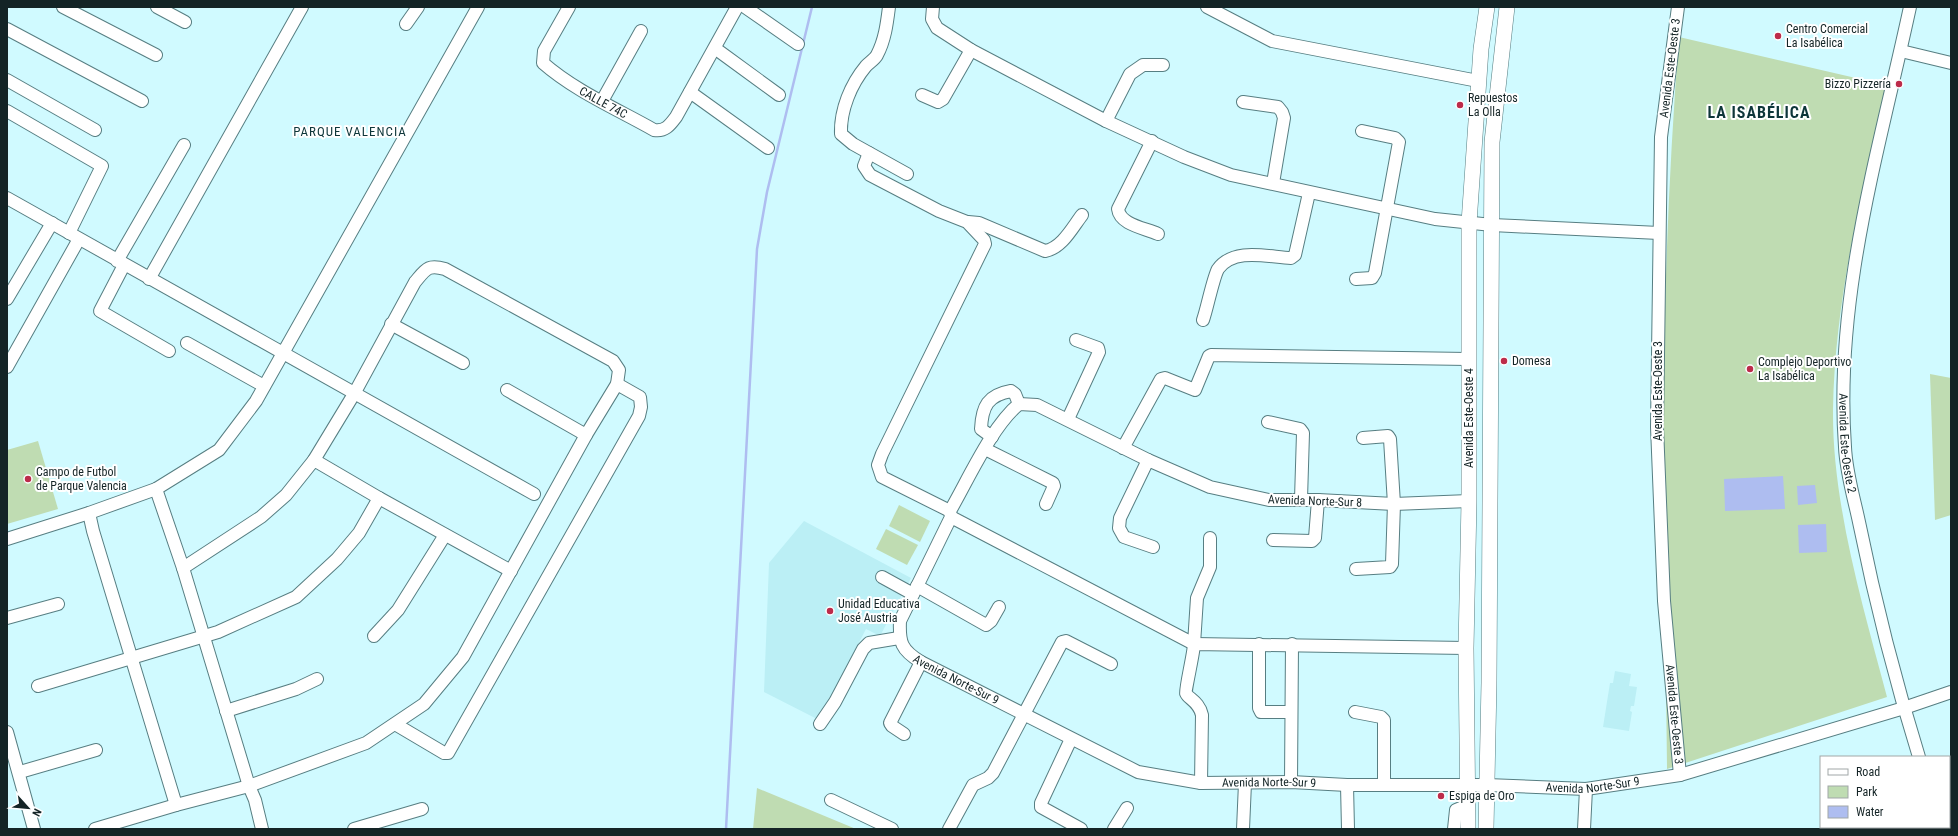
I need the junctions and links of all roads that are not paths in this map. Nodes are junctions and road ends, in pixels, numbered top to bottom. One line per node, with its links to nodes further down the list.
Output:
1 (63, 7): 24 (street)
2 (157, 7): 16 (street)
3 (302, 7): 57 (street)
4 (418, 7): 17 (street)
5 (478, 7): 65 (street)
6 (569, 7): 33 (street, CALLE 74C)
7 (737, 7): 21 (street)
8 (745, 7): 20 (street)
9 (889, 7): 42 (street)
10 (933, 7): 22 (street)
11 (1207, 7): 28 (street)
12 (1487, 7): 28 (main road, Avenida Este-Oeste 4)
13 (1507, 7): 52 (main road)
14 (1678, 7): 54 (street, Avenida Este-Oeste 3)
15 (1910, 7): 23 (street, Avenida Este-Oeste 2)
16 (185, 22)
17 (406, 24)
18 (7, 29): 32 (street)
19 (641, 31): 33 (street)
20 (798, 44)
21 (716, 49): 29 (street); 30 (street)
22 (971, 50): 31 (street); 36 (street)
23 (1901, 51): 25 (street); 119 (street, Avenida Este-Oeste 2)
24 (156, 55)
25 (1951, 63)
26 (1162, 65): 36 (street)
27 (7, 80): 37 (street)
28 (1478, 81): 51 (main road, Avenida Este-Oeste 4)
29 (690, 92): 33 (street, CALLE 74C); 41 (street)
30 (779, 95)
31 (922, 95)
32 (142, 101)
33 (602, 101)
34 (1243, 102): 44 (street)
35 (7, 111): 55 (street)
36 (1106, 121): 39 (street)
37 (95, 130)
38 (1362, 132): 47 (street)
39 (1152, 141): 44 (street); 53 (street)
40 (184, 145): 56 (street)
41 (768, 148)
42 (869, 152): 43 (street); 49 (street)
43 (907, 174)
44 (1273, 183): 45 (street)
45 (1309, 193): 47 (street); 60 (street)
46 (7, 198): 50 (street)
47 (1388, 209): 51 (street); 58 (street)
48 (1082, 214): 49 (street)
49 (967, 222): 92 (street)
50 (52, 223): 55 (street); 59 (street)
51 (1469, 223): 52 (street); 66 (main road, Avenida Este-Oeste 4)
52 (1492, 225): 54 (street); 138 (main road)
53 (1158, 234)
54 (1659, 234): 132 (street, Avenida Este-Oeste 3)
55 (74, 236): 56 (street); 68 (street)
56 (121, 263): 57 (street); 64 (street)
57 (149, 279): 65 (street)
58 (1356, 279)
59 (7, 299)
60 (1203, 320)
61 (391, 324): 67 (street); 69 (street); 72 (street)
62 (1076, 340): 74 (street)
63 (187, 342): 70 (street)
64 (169, 351)
65 (284, 352): 70 (street); 72 (street)
66 (1468, 359): 79 (street); 88 (main road, Avenida Este-Oeste 4)
67 (464, 363)
68 (7, 367)
69 (617, 384): 76 (street); 124 (street)
70 (264, 386): 83 (street)
71 (507, 390): 76 (street)
72 (354, 394): 81 (street); 84 (street)
73 (1019, 404): 74 (street, Avenida Norte-Sur 8); 77 (street); 77 (street)
74 (1068, 419): 79 (street, Avenida Norte-Sur 8)
75 (1268, 422): 86 (street)
76 (586, 435): 100 (street)
77 (992, 437): 80 (street)
78 (1363, 438): 90 (street)
79 (1123, 448): 82 (street, Avenida Norte-Sur 8)
80 (985, 449): 89 (street); 92 (street)
81 (314, 460): 85 (street); 98 (street)
82 (1148, 460): 86 (street, Avenida Norte-Sur 8); 97 (street)
83 (156, 489): 91 (street); 98 (street)
84 (534, 494)
85 (379, 498): 93 (street); 107 (street)
86 (1301, 500): 87 (street, Avenida Norte-Sur 8)
87 (1318, 500): 90 (street, Avenida Norte-Sur 8); 96 (street)
88 (1469, 501): 90 (street, Avenida Norte-Sur 8); 112 (main road, Avenida Este-Oeste 4)
89 (1046, 504)
90 (1394, 504): 99 (street)
91 (89, 514): 95 (street); 113 (street)
92 (950, 514): 102 (street); 109 (street)
93 (445, 534): 100 (street); 106 (street)
94 (1210, 538): 109 (street)
95 (7, 539)
96 (1273, 540)
97 (1153, 547)
98 (183, 568): 107 (street)
99 (1356, 568)
100 (511, 571): 124 (street)
101 (882, 577): 102 (street)
102 (915, 590): 104 (street); 108 (street)
103 (58, 604): 105 (street)
104 (999, 607)
105 (7, 618)
106 (374, 636)
107 (203, 637): 113 (street); 120 (street)
108 (899, 638): 114 (street, Avenida Norte-Sur 9); 125 (street)
109 (1194, 644): 110 (street); 134 (street)
110 (1259, 644): 111 (street); 121 (street)
111 (1292, 644): 112 (street); 121 (street)
112 (1466, 648): 140 (main road, Avenida Este-Oeste 4)
113 (132, 658): 117 (street); 143 (street)
114 (921, 662): 123 (street, Avenida Norte-Sur 9); 127 (street)
115 (1111, 664): 123 (street)
116 (317, 679): 120 (street)
117 (38, 686)
118 (1951, 692): 119 (street, Avenida Norte-Sur 9)
119 (1904, 708): 130 (street, Avenida Este-Oeste 2); 132 (street, Avenida Norte-Sur 9)
120 (226, 711): 139 (street)
121 (1291, 712): 133 (street)
122 (1355, 712): 137 (street)
123 (1023, 715): 128 (street, Avenida Norte-Sur 9); 152 (street)
124 (395, 724): 139 (street)
125 (820, 724)
126 (7, 732): 131 (street)
127 (904, 734)
128 (1072, 739): 134 (street, Avenida Norte-Sur 9); 153 (street)
129 (96, 750): 131 (street)
130 (1919, 756)
131 (20, 772): 147 (street)
132 (1680, 775): 141 (street, Avenida Norte-Sur 9)
133 (1291, 782): 135 (street, Avenida Norte-Sur 9); 136 (street, Avenida Norte-Sur 9)
134 (1201, 783): 135 (street, Avenida Norte-Sur 9)
135 (1245, 784): 155 (street)
136 (1347, 785): 137 (street, Avenida Norte-Sur 9); 156 (street)
137 (1384, 785): 140 (street, Avenida Norte-Sur 9)
138 (1487, 785): 140 (street, Avenida Norte-Sur 9); 141 (street, Avenida Norte-Sur 9); 159 (main road)
139 (249, 786): 143 (street); 149 (street)
140 (1468, 786): 144 (main road, Avenida Este-Oeste 4)
141 (1586, 789): 160 (street)
142 (831, 800): 151 (street)
143 (176, 805): 148 (street)
144 (1468, 805): 157 (street); 158 (main road, Avenida Este-Oeste 4)
145 (1127, 808): 154 (street)
146 (422, 809): 150 (street)
147 (34, 829)
148 (95, 829)
149 (262, 829)
150 (354, 829)
151 (892, 829)
152 (949, 829)
153 (1082, 829)
154 (1114, 829)
155 (1243, 829)
156 (1348, 829)
157 (1454, 829)
158 (1468, 829)
159 (1486, 829)
160 (1584, 829)

